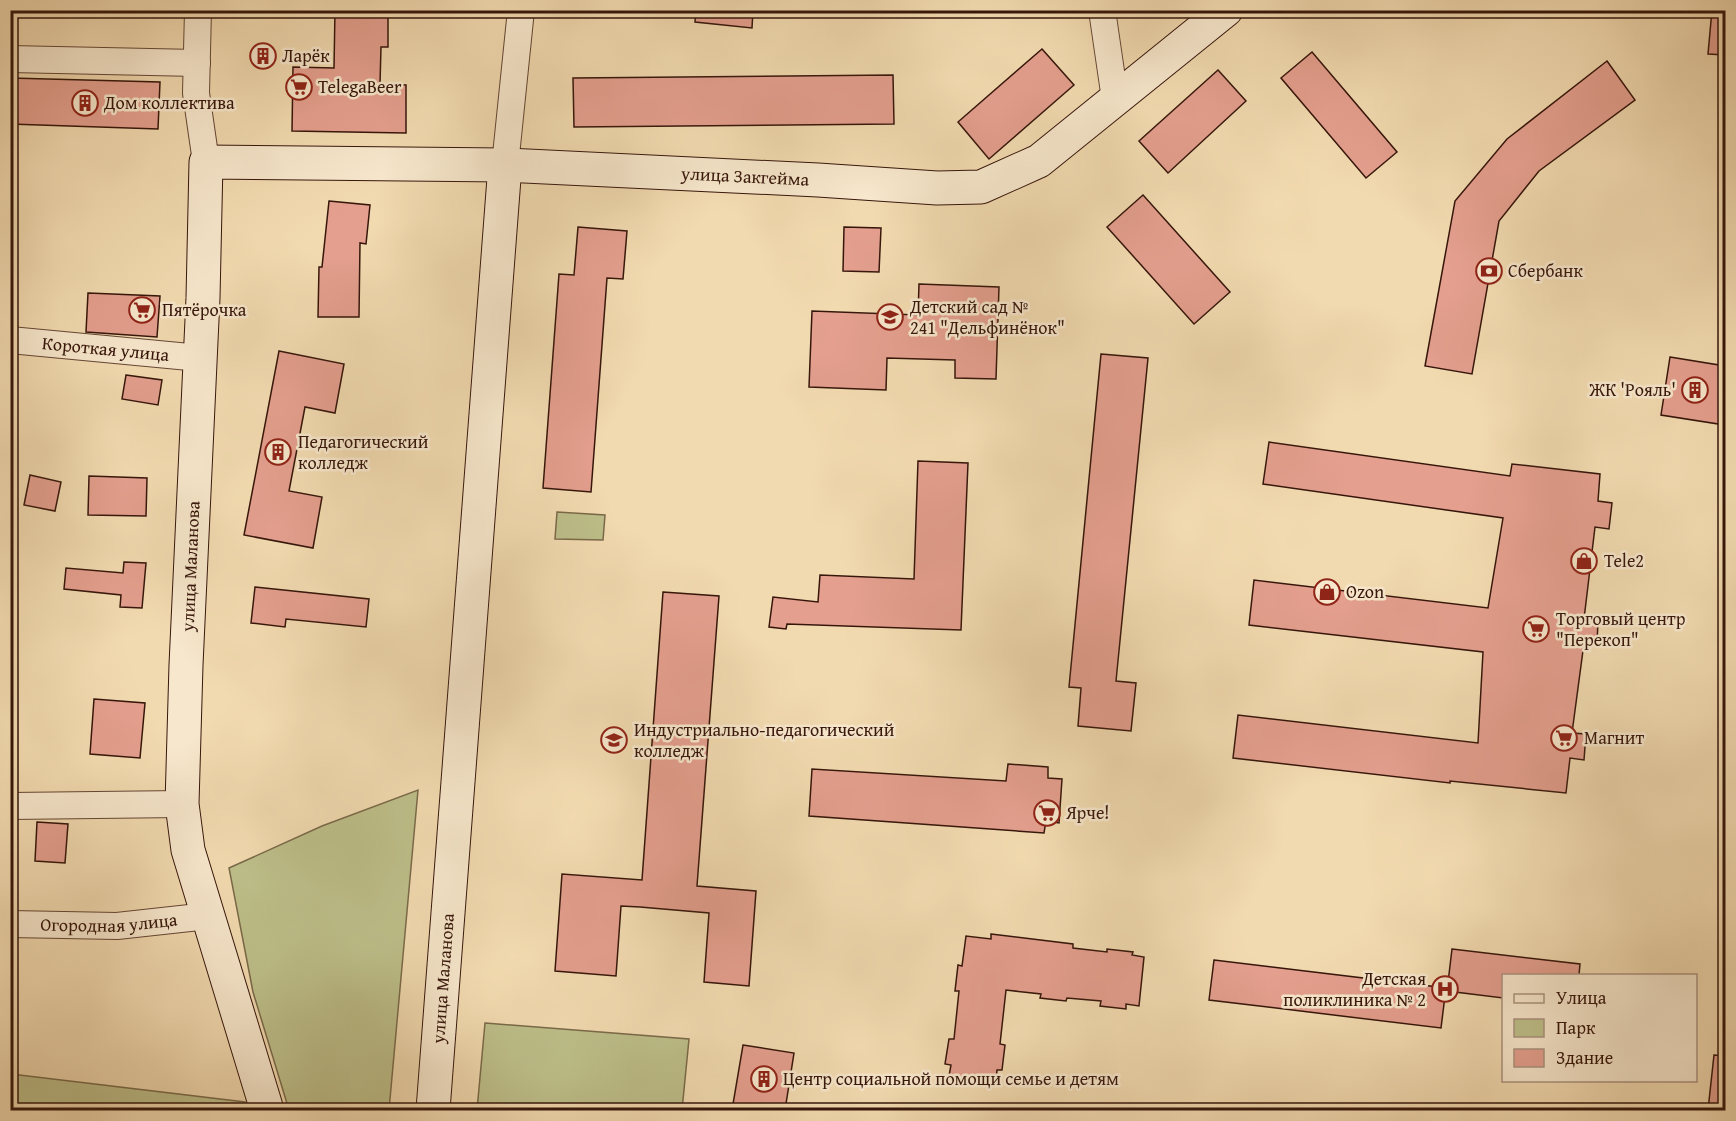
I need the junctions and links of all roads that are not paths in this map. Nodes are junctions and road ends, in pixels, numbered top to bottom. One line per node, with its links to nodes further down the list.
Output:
1 (198, 10): 6 (street, улица Маланова)
2 (520, 10): 9 (street)
3 (1102, 10): 7 (street)
4 (1226, 10): 7 (street, улица Закгейма)
5 (10, 59): 6 (street)
6 (197, 63): 8 (street, улица Маланова)
7 (1115, 99): 9 (street, улица Закгейма)
8 (206, 162): 9 (street, улица Закгейма); 11 (street, улица Маланова)
9 (504, 165): 17 (street, улица Маланова)
10 (10, 340): 11 (street, Короткая улица)
11 (200, 358): 12 (street, улица Маланова)
12 (182, 804): 13 (street); 14 (street, улица Маланова)
13 (10, 806)
14 (208, 916): 15 (street, Огородная улица); 16 (street, улица Маланова)
15 (10, 924)
16 (267, 1110)
17 (434, 1110)

